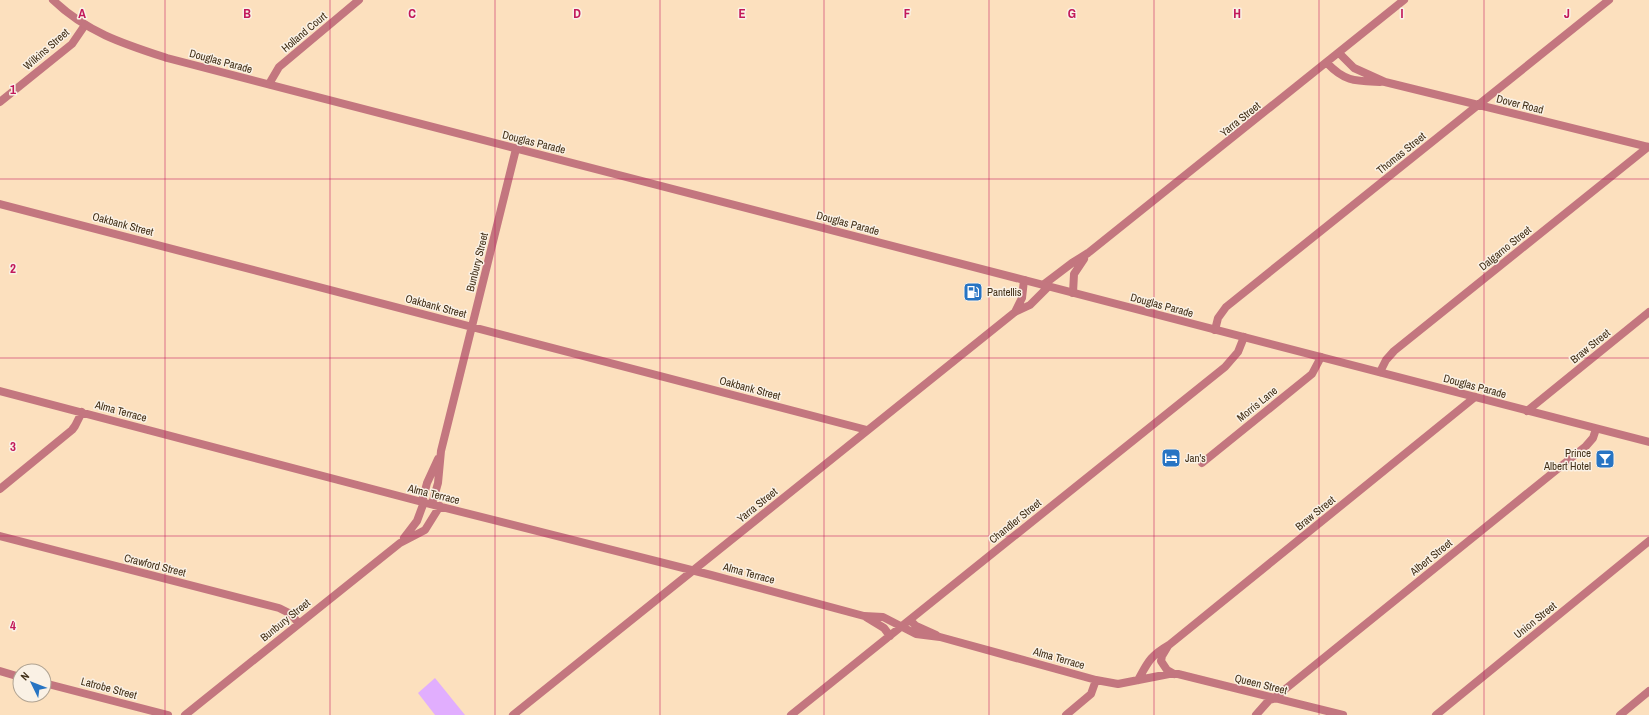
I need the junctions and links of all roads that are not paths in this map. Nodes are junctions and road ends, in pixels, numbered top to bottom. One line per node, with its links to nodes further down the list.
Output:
1 (53, 0): 5 (street, Douglas Parade)
2 (359, 0): 9 (street, Holland Court)
3 (1404, 0): 6 (street, Yarra Street)
4 (1609, 0): 11 (street, Thomas Street)
5 (85, 25): 9 (street, Douglas Parade); 10 (street, Wilkins Street)
6 (1340, 53): 7 (street, Yarra Street); 8 (street, Dover Road)
7 (1326, 63): 8 (street, Dover Road); 15 (street, Yarra Street)
8 (1385, 82): 11 (street, Dover Road)
9 (269, 84): 13 (street, Douglas Parade)
10 (0, 102)
11 (1478, 105): 12 (street, Dover Road); 22 (street, Thomas Street)
12 (1649, 147): 25 (street, Dalgarno Street)
13 (516, 149): 16 (street, Douglas Parade); 21 (street, Bunbury Street)
14 (0, 204): 21 (street, Oakbank Street)
15 (1088, 254): 17 (street, Yarra Street); 18 (street, Yarra Street)
16 (1024, 280): 17 (street, Douglas Parade); 19 (street, Yarra Street)
17 (1046, 286): 18 (street, Douglas Parade); 19 (street, Yarra Street)
18 (1073, 293): 22 (street, Douglas Parade)
19 (1015, 312): 31 (street, Yarra Street)
20 (1649, 312): 28 (street, Braw Street)
21 (472, 327): 31 (street, Oakbank Street); 33 (street, Bunbury Street)
22 (1215, 330): 23 (street, Douglas Parade)
23 (1244, 337): 24 (street, Douglas Parade); 43 (street, Chandler Street)
24 (1322, 357): 25 (street, Douglas Parade); 34 (street, Morris Lane)
25 (1380, 372): 27 (street, Douglas Parade)
26 (0, 390): 29 (street, Alma Terrace)
27 (1476, 398): 28 (street, Douglas Parade); 48 (street, Braw Street)
28 (1527, 411): 30 (street, Douglas Parade)
29 (82, 412): 35 (street); 36 (street, Alma Terrace)
30 (1596, 429): 32 (street, Douglas Parade); 56 (street, Albert Street)
31 (867, 430): 41 (street, Yarra Street)
32 (1649, 442)
33 (441, 451): 36 (street, Bunbury Street); 37 (street, Bunbury Street)
34 (1202, 463)
35 (0, 489)
36 (423, 502): 37 (street, Alma Terrace); 40 (street, Bunbury Street)
37 (436, 505): 40 (street, Bunbury Street); 41 (street, Alma Terrace)
38 (0, 536): 44 (street, Crawford Street)
39 (1649, 541): 64 (street, Union Street)
40 (400, 543): 44 (street, Bunbury Street)
41 (693, 571): 42 (street, Alma Terrace); 59 (street, Yarra Street)
42 (864, 616): 45 (street, Alma Terrace); 46 (street, Alma Terrace)
43 (910, 620): 45 (street, Chandler Street); 47 (street, Alma Terrace)
44 (299, 624): 58 (street, Bunbury Street)
45 (902, 626): 46 (street, Chandler Street); 47 (street, Alma Terrace)
46 (890, 636): 60 (street, Chandler Street)
47 (940, 637): 52 (street, Alma Terrace)
48 (1169, 645): 50 (street); 53 (street, Braw Street)
49 (0, 671): 51 (street)
50 (1174, 674): 53 (street, Alma Terrace); 56 (street, Queen Street)
51 (12, 675)
52 (1096, 680): 53 (street, Alma Terrace); 61 (street)
53 (1138, 680)
54 (52, 685): 57 (street, Latrobe Street)
55 (1649, 691): 65 (street)
56 (1272, 698): 62 (street, Albert Street); 63 (street, Queen Street)
57 (168, 715)
58 (185, 715)
59 (513, 715)
60 (791, 715)
61 (1066, 715)
62 (1256, 715)
63 (1343, 715)
64 (1436, 715)
65 (1620, 715)

